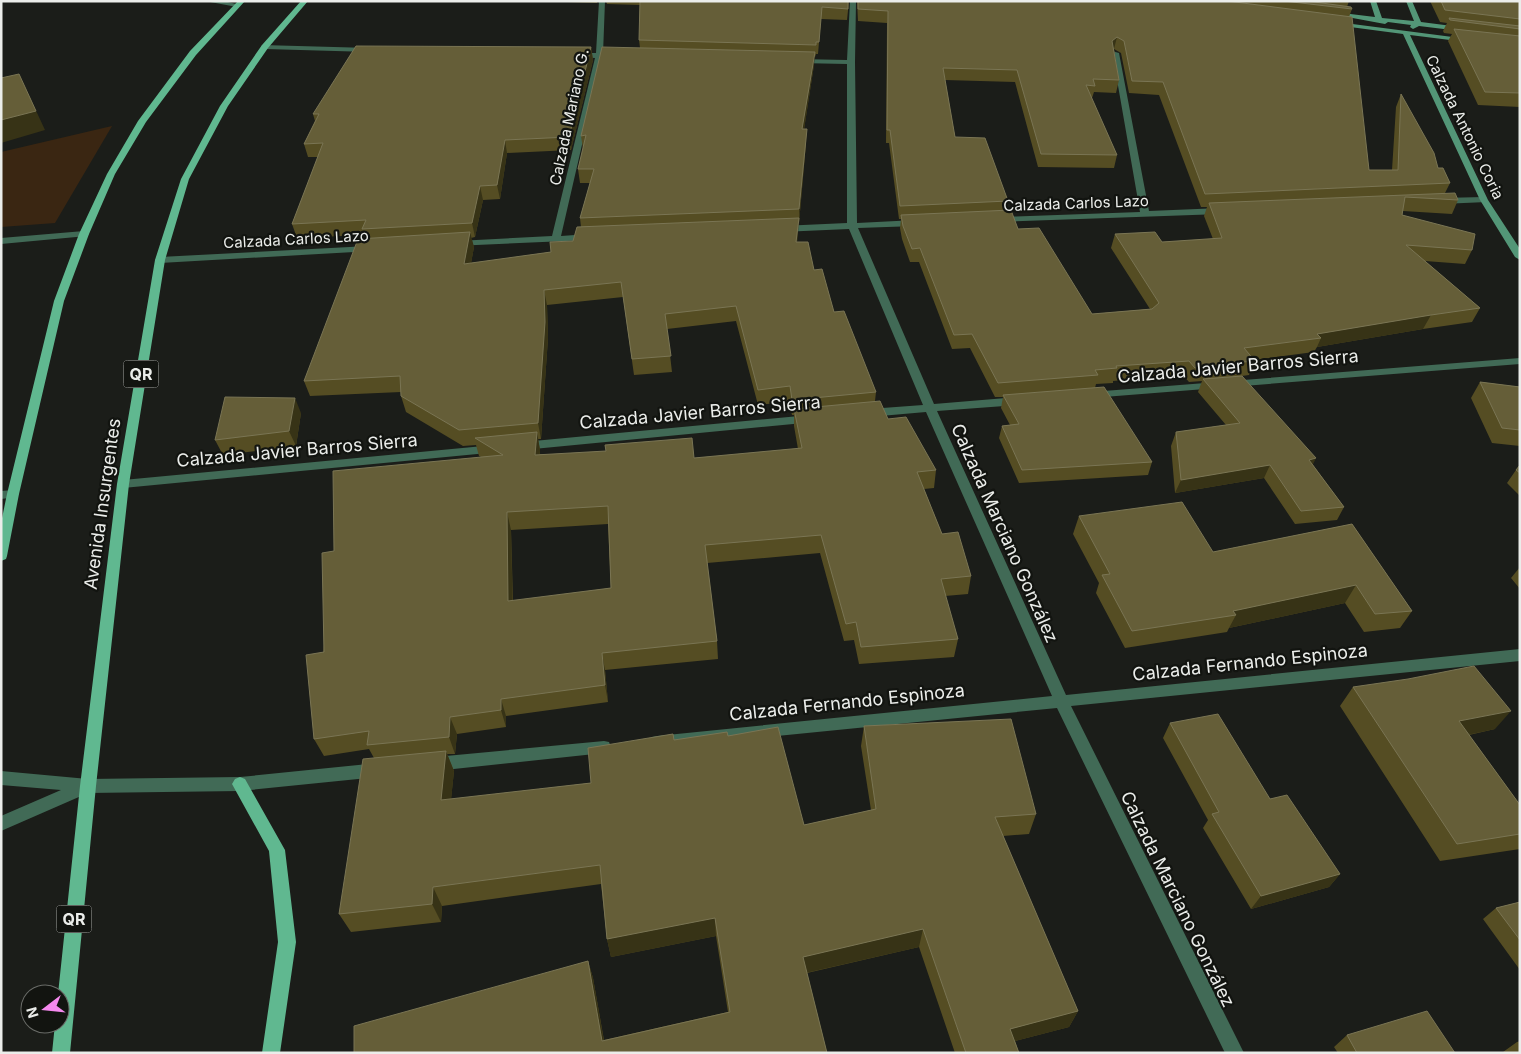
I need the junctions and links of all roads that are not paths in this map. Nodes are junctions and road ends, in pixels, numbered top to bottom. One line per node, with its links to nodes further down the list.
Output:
1 (208, 1): 7 (street)
2 (305, 1): 15 (main road, Avenida Insurgentes / QR)
3 (602, 1): 19 (street, Calzada Mariano G.)
4 (853, 1): 22 (street, Calzada Marciano González)
5 (1373, 1): 9 (street)
6 (1409, 1): 11 (street)
7 (240, 3): 31 (main road)
8 (1323, 12): 9 (street)
9 (1379, 19): 11 (street); 13 (street)
10 (1326, 23): 13 (street)
11 (1418, 24): 12 (street); 13 (street)
12 (1464, 30)
13 (1405, 32): 14 (street); 23 (street, Calzada Antonio Coria)
14 (1472, 40)
15 (266, 47): 16 (street); 38 (main road, Avenida Insurgentes / QR)
16 (383, 50)
17 (1115, 53): 26 (street)
18 (569, 55): 19 (street)
19 (599, 56): 20 (street); 33 (street, Calzada Mariano G.)
20 (628, 56)
21 (793, 60): 22 (street)
22 (851, 62): 29 (street, Calzada Marciano González)
23 (1484, 200): 24 (street); 37 (street, Calzada Antonio Coria)
24 (1434, 202)
25 (1235, 210): 26 (street, Calzada Carlos Lazo)
26 (1145, 214): 27 (street, Calzada Carlos Lazo)
27 (989, 220)
28 (930, 223): 29 (street)
29 (852, 226): 30 (street); 42 (street, Calzada Marciano González)
30 (773, 229)
31 (84, 234): 34 (street); 46 (main road)
32 (596, 237): 33 (street)
33 (556, 238): 35 (street)
34 (1, 241)
35 (447, 244)
36 (378, 248): 38 (street, Calzada Carlos Lazo)
37 (1520, 257)
38 (160, 260): 45 (main road, Avenida Insurgentes / QR)
39 (1520, 361): 40 (street, Calzada Javier Barros Sierra)
40 (1077, 396)
41 (1028, 400): 42 (street)
42 (930, 408): 43 (street); 49 (street, Calzada Marciano González)
43 (861, 414)
44 (821, 418): 45 (street, Calzada Javier Barros Sierra)
45 (123, 484): 56 (main road, Avenida Insurgentes / QR)
46 (7, 494): 47 (main road)
47 (1, 556)
48 (1520, 655): 49 (street, Calzada Fernando Espinoza)
49 (1061, 700): 50 (street, Calzada Fernando Espinoza); 60 (street, Calzada Marciano González)
50 (645, 743)
51 (616, 746): 52 (street)
52 (418, 766)
53 (388, 769): 55 (street)
54 (1, 778): 56 (street)
55 (240, 784): 56 (street); 59 (main road)
56 (88, 786): 57 (street); 58 (main road, Avenida Insurgentes / QR)
57 (1, 824)
58 (61, 1053)
59 (271, 1053)
60 (1234, 1053)

